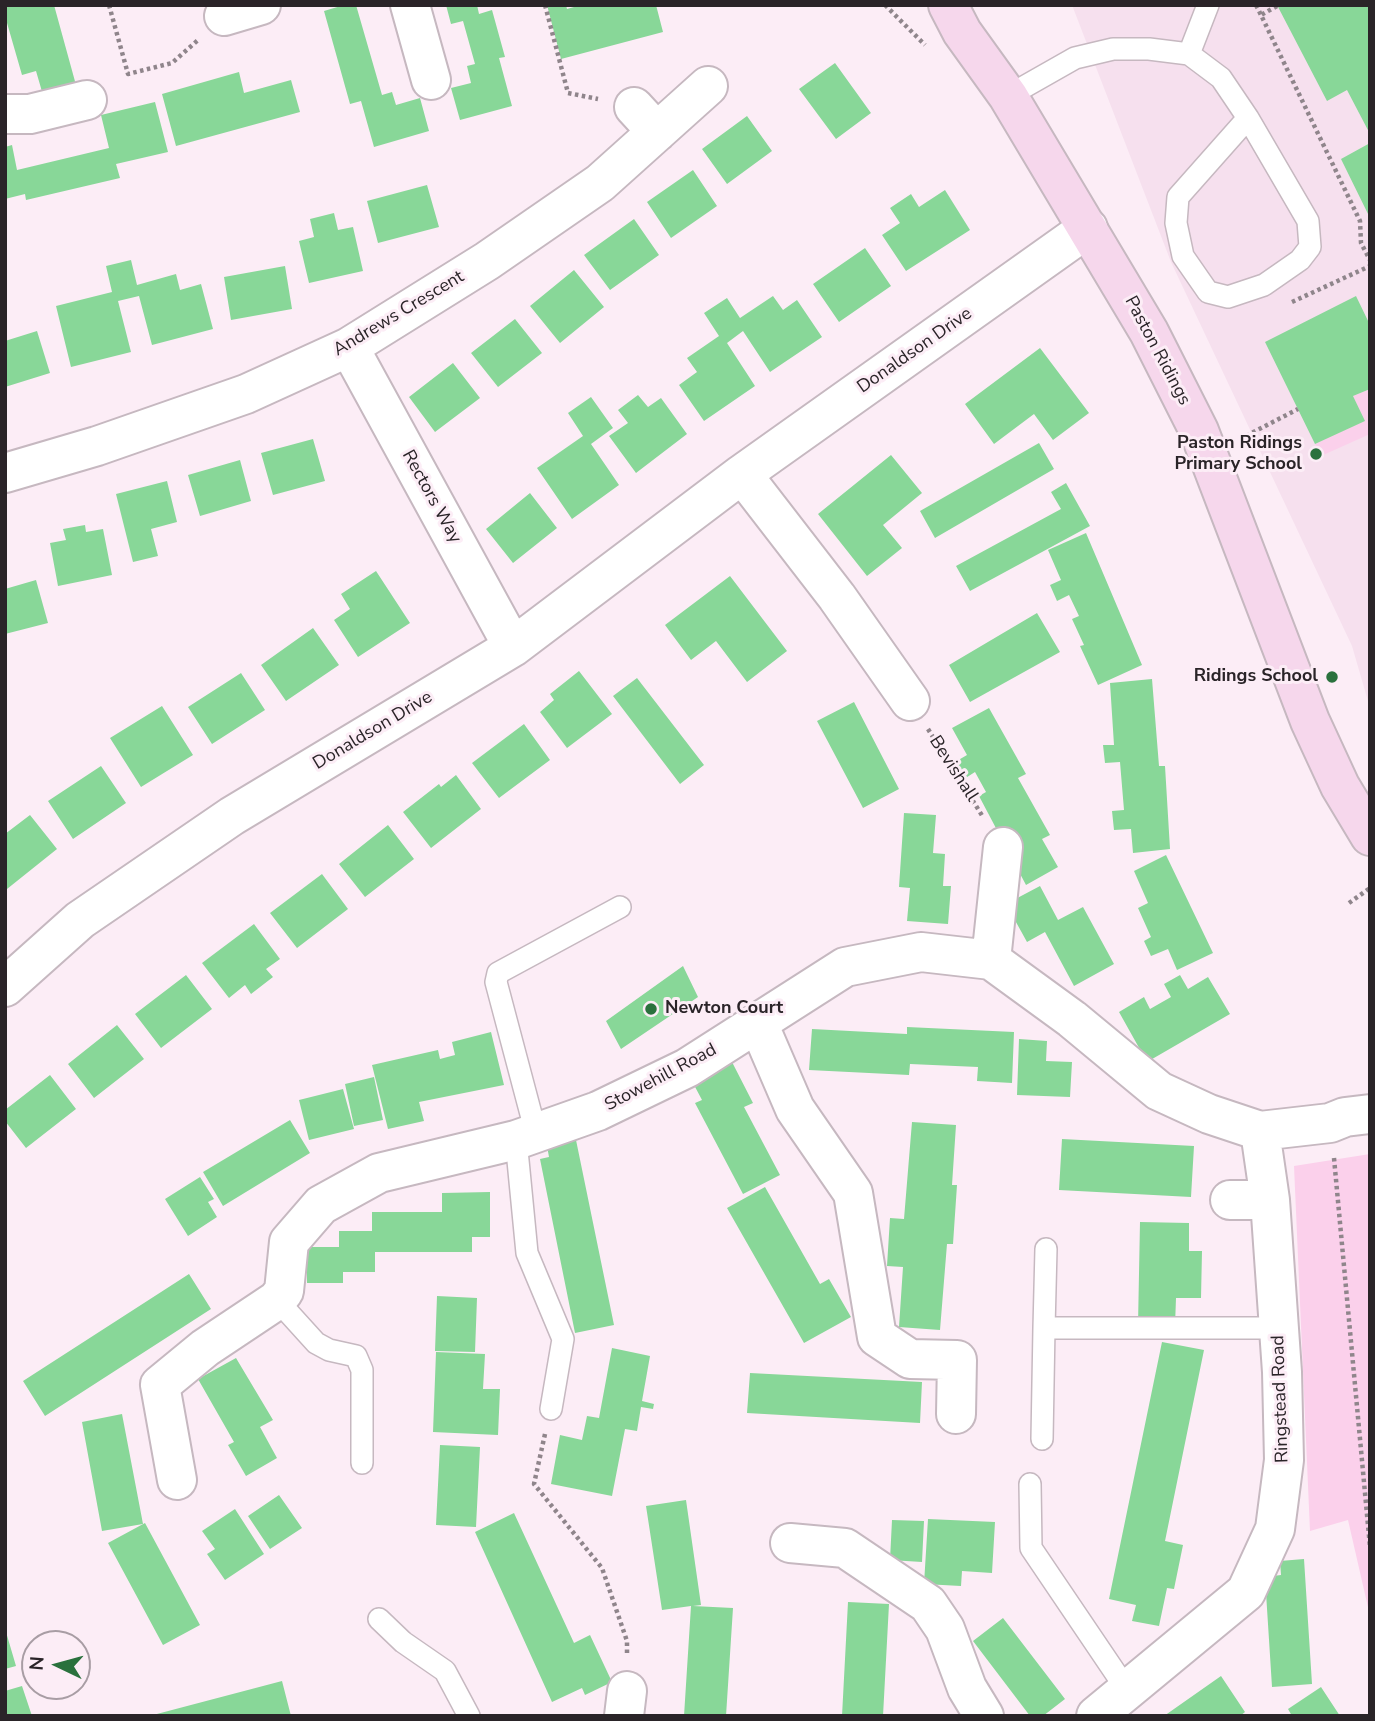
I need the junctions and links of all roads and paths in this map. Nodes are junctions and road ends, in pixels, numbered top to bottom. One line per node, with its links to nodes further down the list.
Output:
1 (109, 5): 10 (path)
2 (261, 5): 10 (street)
3 (410, 5): 12 (street)
4 (545, 5): 18 (path)
5 (948, 5): 14 (street, Paston Ridings)
6 (1208, 5): 11 (lane)
7 (1256, 5): 9 (path)
8 (1277, 6): 9 (path)
9 (1261, 15): 20 (path)
10 (224, 16)
11 (1189, 54): 14 (lane); 17 (lane)
12 (431, 80)
13 (708, 86): 18 (street, Andrews Crescent)
14 (1008, 96): 19 (street, Paston Ridings)
15 (87, 100): 16 (street)
16 (5, 114)
17 (1248, 118): 17 (lane)
18 (645, 119): 21 (street, Andrews Crescent)
19 (1088, 228): 25 (street, Donaldson Drive); 28 (street, Paston Ridings)
20 (1370, 260)
21 (349, 348): 24 (street, Andrews Crescent); 26 (street, Rectors Way)
22 (1298, 409): 23 (path)
23 (1230, 444)
24 (5, 473)
25 (742, 474): 26 (street, Donaldson Drive); 27 (street)
26 (513, 647): 34 (street, Donaldson Drive)
27 (910, 701): 29 (path, Bevishall)
28 (1370, 836)
29 (1003, 847): 33 (street)
30 (1370, 888): 31 (path)
31 (1349, 903)
32 (620, 907): 38 (lane)
33 (991, 960): 35 (street, Stowehill Road); 37 (street, Stowehill Road)
34 (5, 987)
35 (758, 1023): 38 (street, Stowehill Road); 46 (street)
36 (1354, 1112): 37 (street, Stowehill Road); 52 (path)
37 (1260, 1131): 40 (street, Ringstead Road)
38 (526, 1136): 42 (street, Stowehill Road); 45 (lane)
39 (1230, 1200): 40 (street)
40 (1270, 1200): 44 (street, Ringstead Road)
41 (1046, 1249): 43 (lane)
42 (277, 1300): 48 (lane); 49 (street)
43 (1044, 1328): 44 (lane); 47 (lane)
44 (1279, 1328): 54 (street, Ringstead Road)
45 (551, 1409): 55 (path)
46 (956, 1414)
47 (1042, 1439)
48 (362, 1463)
49 (177, 1480)
50 (1030, 1483): 54 (lane)
51 (790, 1543): 57 (street)
52 (1370, 1547)
53 (379, 1619): 56 (lane)
54 (1127, 1690): 58 (street, Ringstead Road)
55 (626, 1703)
56 (469, 1716)
57 (984, 1716)
58 (1096, 1716)

